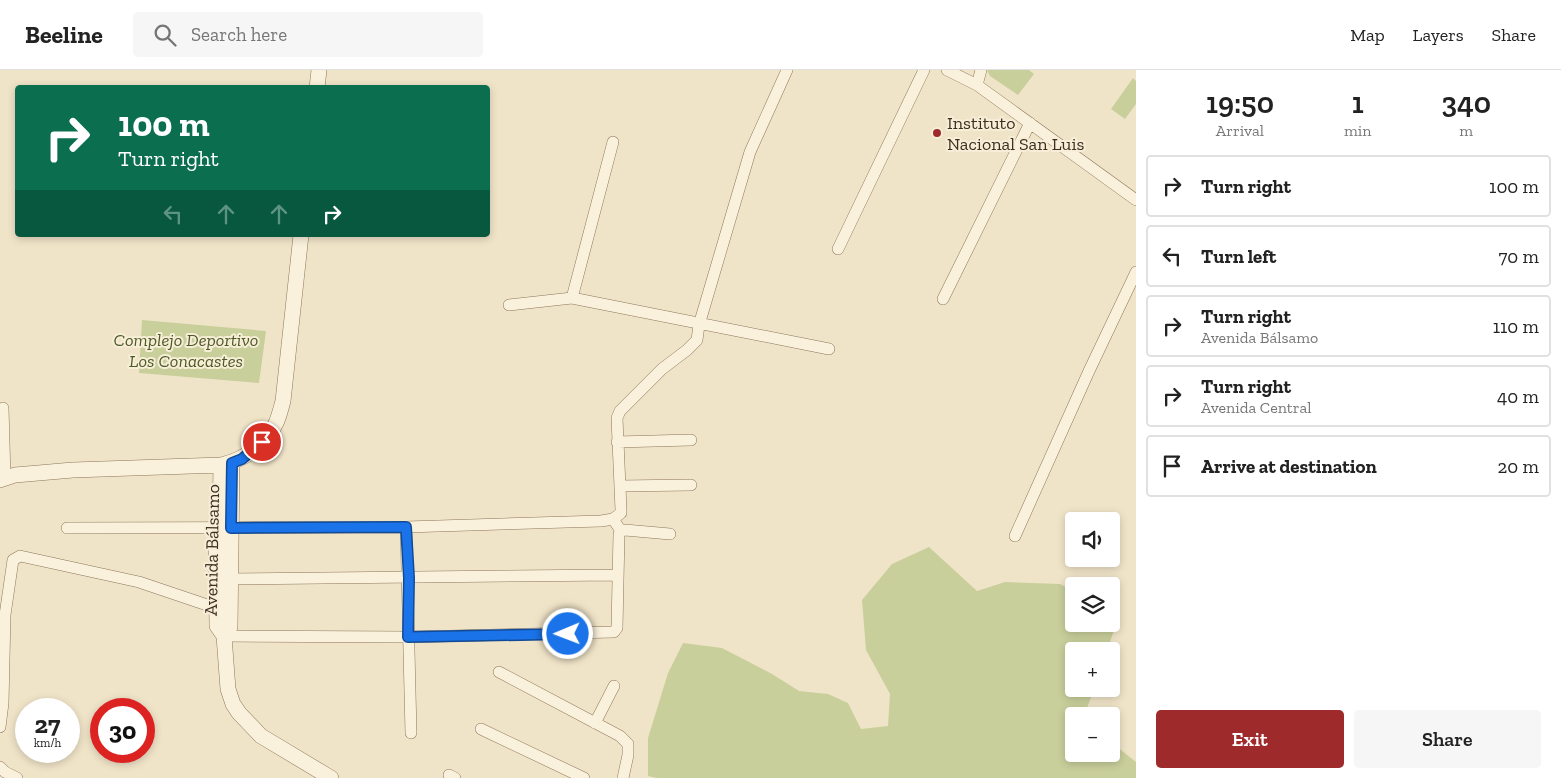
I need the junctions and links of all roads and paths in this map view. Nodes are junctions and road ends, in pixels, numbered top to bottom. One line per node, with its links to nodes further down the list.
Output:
1 (319, 70): 6 (street)
2 (787, 70): 17 (street)
3 (924, 70): 12 (street)
4 (947, 70): 7 (street)
5 (981, 70): 7 (street)
6 (317, 85)
7 (978, 85): 8 (street)
8 (1030, 123): 10 (street); 15 (street)
9 (613, 142): 14 (street)
10 (1136, 200)
11 (301, 237): 22 (street)
12 (838, 249)
13 (1136, 272): 32 (street)
14 (572, 298): 16 (street); 17 (street)
15 (943, 299)
16 (509, 305)
17 (700, 325): 18 (street); 21 (street)
18 (829, 349)
19 (3, 408): 23 (street)
20 (691, 440): 21 (street)
21 (618, 442): 25 (street)
22 (227, 464): 23 (street); 29 (street, Avenida Bálsamo)
23 (3, 479)
24 (691, 484): 25 (street)
25 (620, 486): 26 (street)
26 (614, 519): 27 (street); 30 (street)
27 (406, 527): 29 (street); 34 (street)
28 (67, 528): 29 (street)
29 (225, 528): 35 (street, Avenida Bálsamo)
30 (621, 531): 31 (street); 33 (street)
31 (670, 534)
32 (1015, 536)
33 (617, 575): 34 (street); 39 (street)
34 (409, 578): 35 (street); 39 (street)
35 (223, 579): 36 (street, Avenida Bálsamo); 38 (street, Avenida Bálsamo)
36 (216, 608): 37 (street); 38 (street, Avenida Bálsamo)
37 (2, 615): 42 (street)
38 (224, 636): 39 (street); 49 (street, Avenida Bálsamo)
39 (408, 637): 46 (street)
40 (499, 672): 43 (street)
41 (614, 686): 43 (street)
42 (2, 703): 44 (street)
43 (595, 723): 51 (street)
44 (0, 727)
45 (481, 729): 50 (street)
46 (411, 733)
47 (0, 767): 48 (street)
48 (17, 778)
49 (331, 778)
50 (584, 778)
51 (622, 778)

